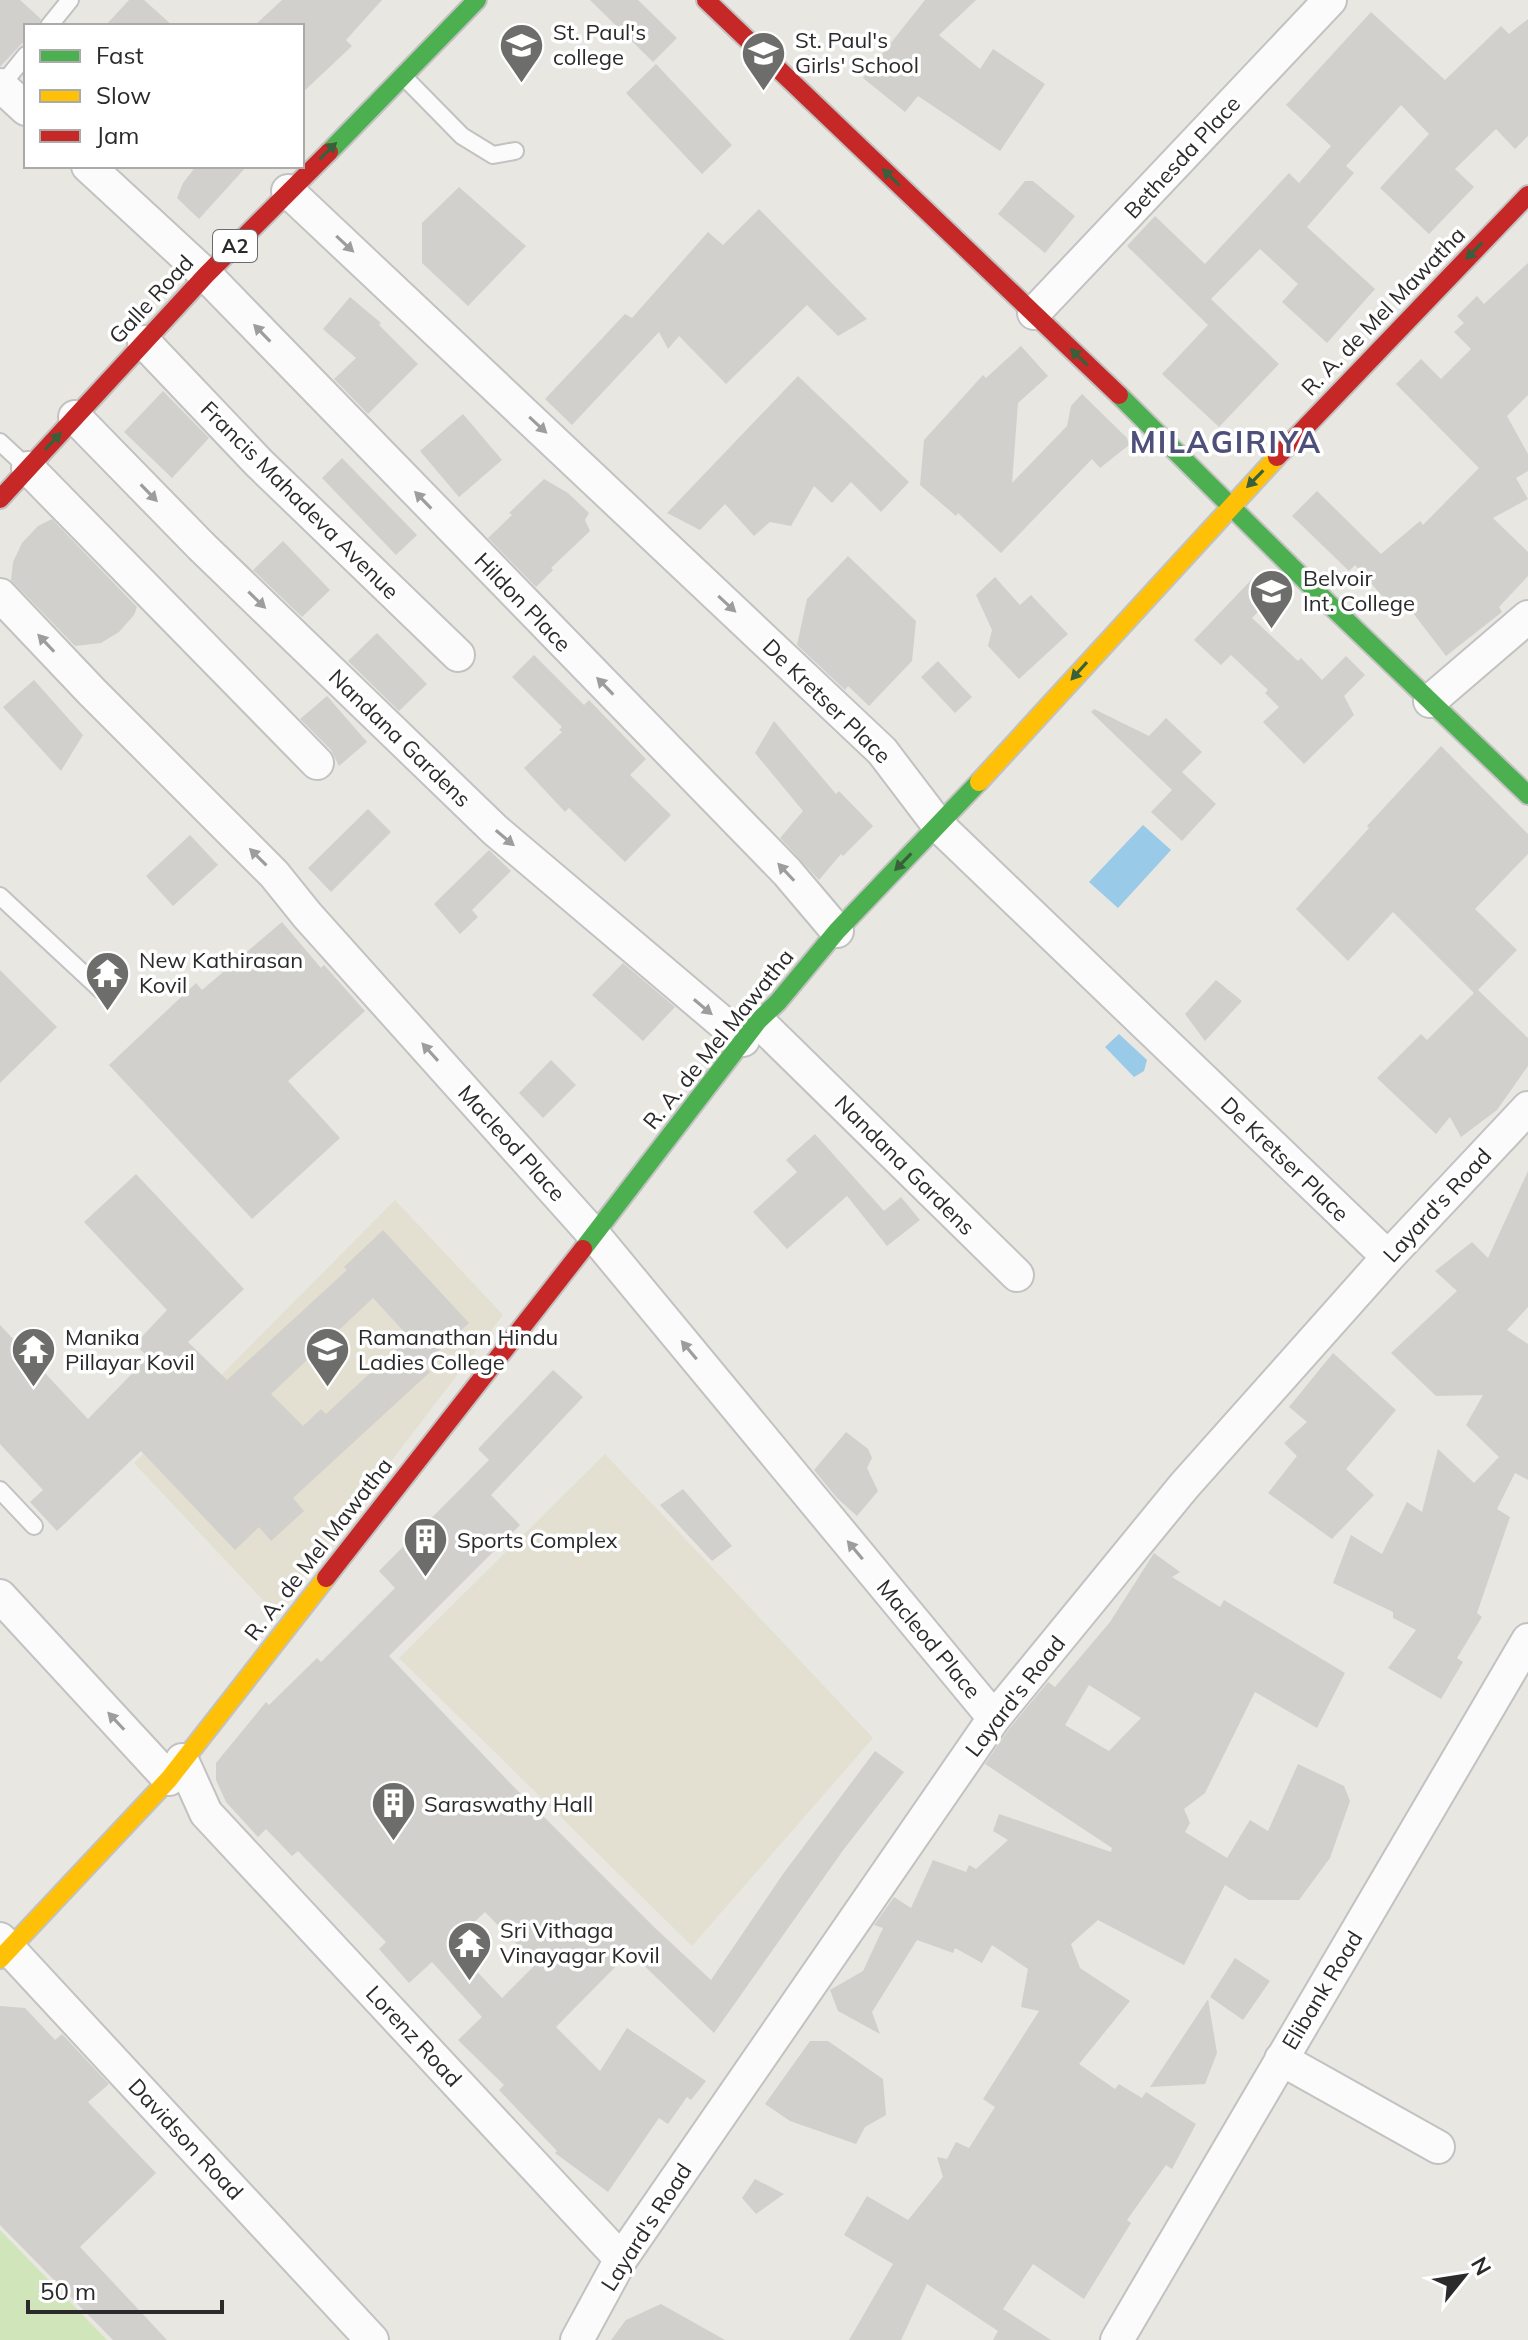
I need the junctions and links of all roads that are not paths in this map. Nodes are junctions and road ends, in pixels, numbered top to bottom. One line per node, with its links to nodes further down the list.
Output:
1 (70, 0): 5 (lane)
2 (477, 0): 7 (main road, Galle Road / A2)
3 (706, 0): 15 (main road, one-way to 3)
4 (1330, 0): 15 (street, Bethesda Place)
5 (51, 24)
6 (24, 57): 8 (lane)
7 (404, 77): 10 (lane); 12 (main road, Galle Road / A2, one-way to 7)
8 (1, 85): 9 (street)
9 (24, 107)
10 (515, 151)
11 (90, 168): 14 (street, Hildon Place)
12 (288, 191): 14 (main road, Galle Road / A2); 28 (street, De Kretser Place, one-way to 28)
13 (1528, 195): 21 (main road, R. A. de Mel Mawatha, one-way to 21)
14 (206, 275): 16 (main road, Galle Road / A2); 30 (street, Hildon Place, one-way to 14)
15 (1034, 313): 21 (main road, one-way to 15)
16 (144, 342): 17 (main road, Galle Road / A2); 24 (street, Francis Mahadeva Avenue)
17 (75, 417): 19 (main road, Galle Road / A2, one-way to 17); 32 (street, Nandana Gardens, one-way to 32)
18 (0, 442): 19 (lane)
19 (28, 468): 20 (main road, Galle Road / A2); 26 (street)
20 (0, 499)
21 (1232, 504): 25 (main road); 28 (main road, R. A. de Mel Mawatha, one-way to 28)
22 (0, 595): 34 (street, Macleod Place, one-way to 22)
23 (1528, 617): 25 (street)
24 (458, 655)
25 (1430, 701): 27 (main road)
26 (317, 763)
27 (1528, 795)
28 (939, 826): 30 (main road, R. A. de Mel Mawatha, one-way to 30); 35 (street, De Kretser Place)
29 (0, 896): 31 (lane)
30 (837, 931): 32 (main road, R. A. de Mel Mawatha)
31 (101, 990)
32 (751, 1030): 34 (main road, R. A. de Mel Mawatha); 36 (street, Nandana Gardens)
33 (1528, 1108): 35 (street, Layard's Road)
34 (594, 1235): 41 (street, Macleod Place, one-way to 34); 42 (main road, R. A. de Mel Mawatha)
35 (1388, 1257): 41 (street, Layard's Road)
36 (1017, 1275)
37 (0, 1490): 38 (lane)
38 (34, 1526)
39 (0, 1596): 42 (street, Lorenz Road, one-way to 39)
40 (1528, 1640): 45 (street, Elibank Road)
41 (994, 1718): 47 (street, Layard's Road)
42 (167, 1779): 43 (street, Lorenz Road); 43 (street); 44 (main road, R. A. de Mel Mawatha)
43 (206, 1813): 47 (street, Lorenz Road)
44 (3, 1949): 48 (street, Davidson Road)
45 (1281, 2059): 46 (street); 50 (street, Elibank Road)
46 (1438, 2147)
47 (621, 2259): 49 (street, Layard's Road)
48 (372, 2340)
49 (577, 2340)
50 (1117, 2340)

